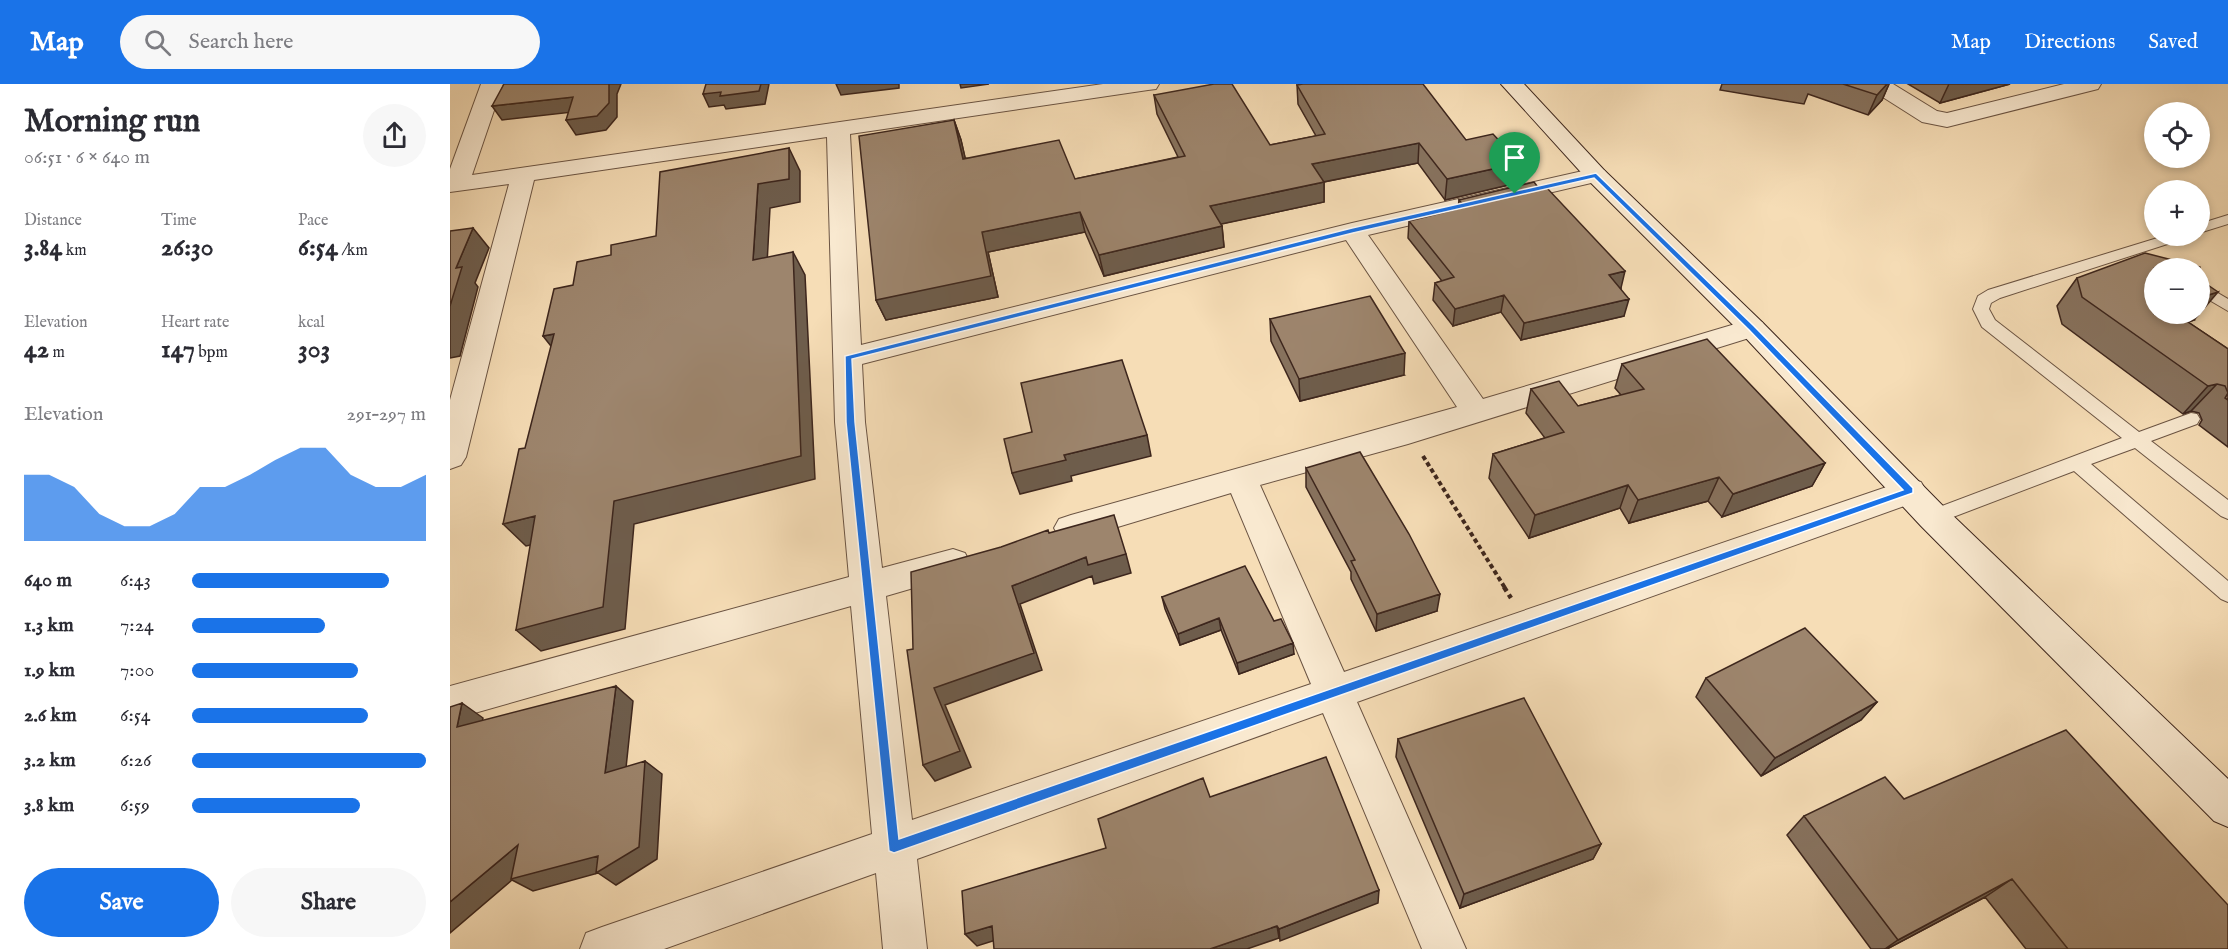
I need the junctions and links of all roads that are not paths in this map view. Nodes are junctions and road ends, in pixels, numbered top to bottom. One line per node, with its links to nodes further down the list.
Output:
1 (492, 84): 10 (street)
2 (1148, 84): 7 (street)
3 (1512, 84): 9 (street)
4 (1878, 84): 6 (street)
5 (2090, 84): 6 (street)
6 (2051, 88)
7 (838, 128): 8 (street); 20 (street)
8 (524, 174): 10 (street); 21 (street)
9 (1596, 175): 13 (street); 19 (street)
10 (454, 184)
11 (2228, 219): 12 (lane)
12 (2210, 225)
13 (1352, 231): 20 (street); 22 (street)
14 (2146, 246): 15 (lane)
15 (2140, 248): 16 (lane); 24 (lane)
16 (2155, 258)
17 (2210, 294): 18 (lane)
18 (2228, 306)
19 (1752, 328): 22 (street); 28 (street)
20 (848, 358): 32 (street)
21 (459, 392): 25 (street)
22 (1476, 412): 27 (street)
23 (2191, 420): 24 (lane)
24 (2138, 440): 26 (lane); 29 (lane)
25 (450, 457)
26 (2077, 463): 28 (lane); 33 (lane)
27 (1241, 478): 30 (street); 34 (street)
28 (1921, 504): 34 (street); 36 (street)
29 (2228, 511)
30 (1048, 535)
31 (981, 555): 32 (street)
32 (867, 588): 35 (street); 37 (street)
33 (2228, 593)
34 (1334, 693): 37 (street); 40 (street)
35 (450, 703)
36 (2228, 807)
37 (894, 847): 38 (street); 39 (street)
38 (602, 949)
39 (905, 949)
40 (1444, 949)

